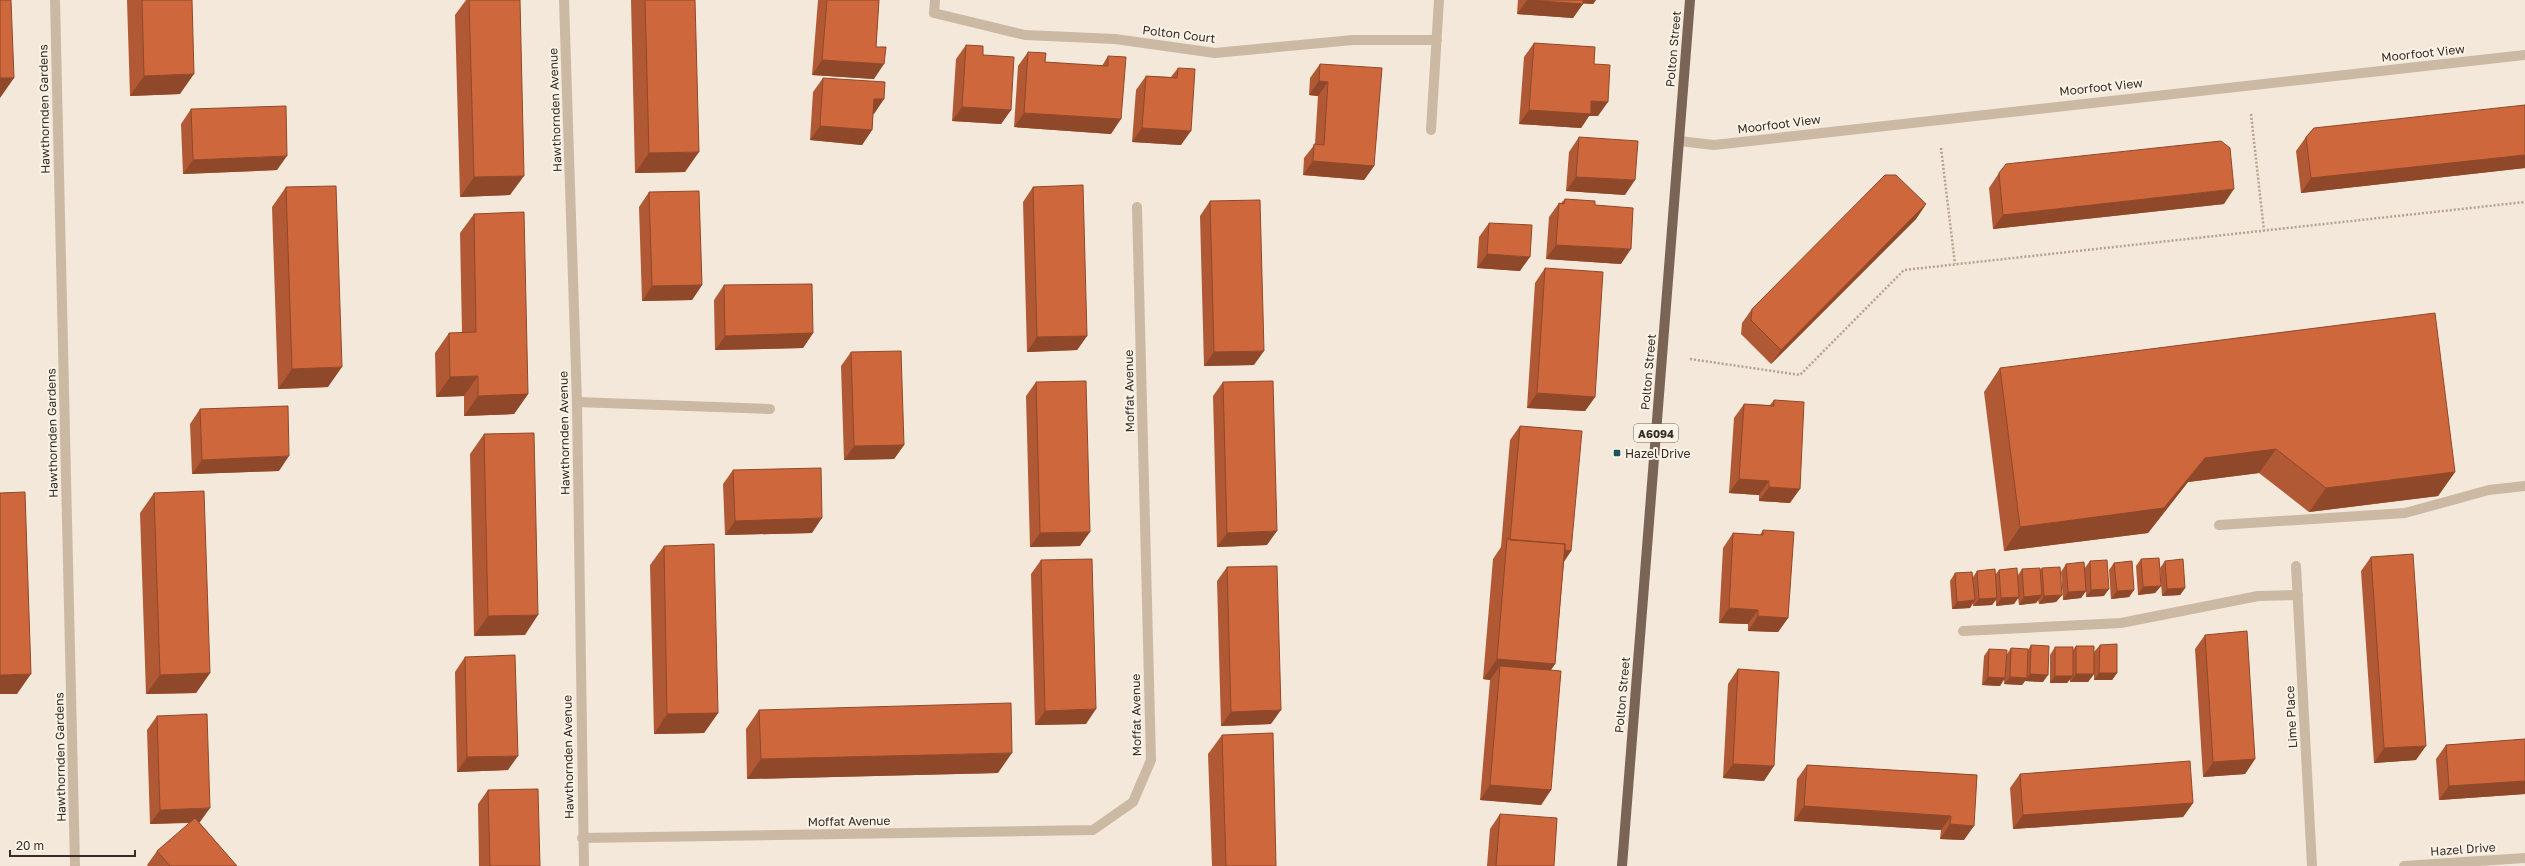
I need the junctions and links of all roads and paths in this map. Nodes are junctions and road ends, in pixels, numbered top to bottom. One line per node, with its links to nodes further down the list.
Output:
1 (55, 0): 26 (street, Hawthornden Gardens)
2 (564, 0): 17 (street, Hawthornden Avenue)
3 (935, 0): 6 (street, Polton Court)
4 (1440, 0): 6 (street)
5 (1690, 0): 11 (main road, Polton Street / A6094)
6 (1437, 40): 10 (street)
7 (2525, 55): 8 (street, Moorfoot View)
8 (2248, 84): 9 (street, Moorfoot View); 14 (path)
9 (1938, 119): 11 (street, Moorfoot View); 15 (path)
10 (1431, 130)
11 (1679, 141): 16 (main road, Polton Street / A6094)
12 (2525, 202): 14 (path)
13 (1137, 207): 24 (street, Moffat Avenue)
14 (2264, 230): 15 (path)
15 (1955, 264): 16 (path)
16 (1662, 355): 28 (main road, Polton Street / A6094)
17 (577, 402): 18 (street); 24 (street, Hawthornden Avenue)
18 (770, 409)
19 (2525, 486): 20 (street)
20 (2219, 525)
21 (2296, 566): 22 (street, Lime Place)
22 (2298, 595): 23 (street); 29 (street, Lime Place)
23 (1963, 631)
24 (582, 838): 27 (street, Hawthornden Avenue)
25 (2525, 858): 30 (street, Hazel Drive)
26 (75, 866)
27 (584, 866)
28 (1622, 866)
29 (2312, 866)
30 (2404, 866)

